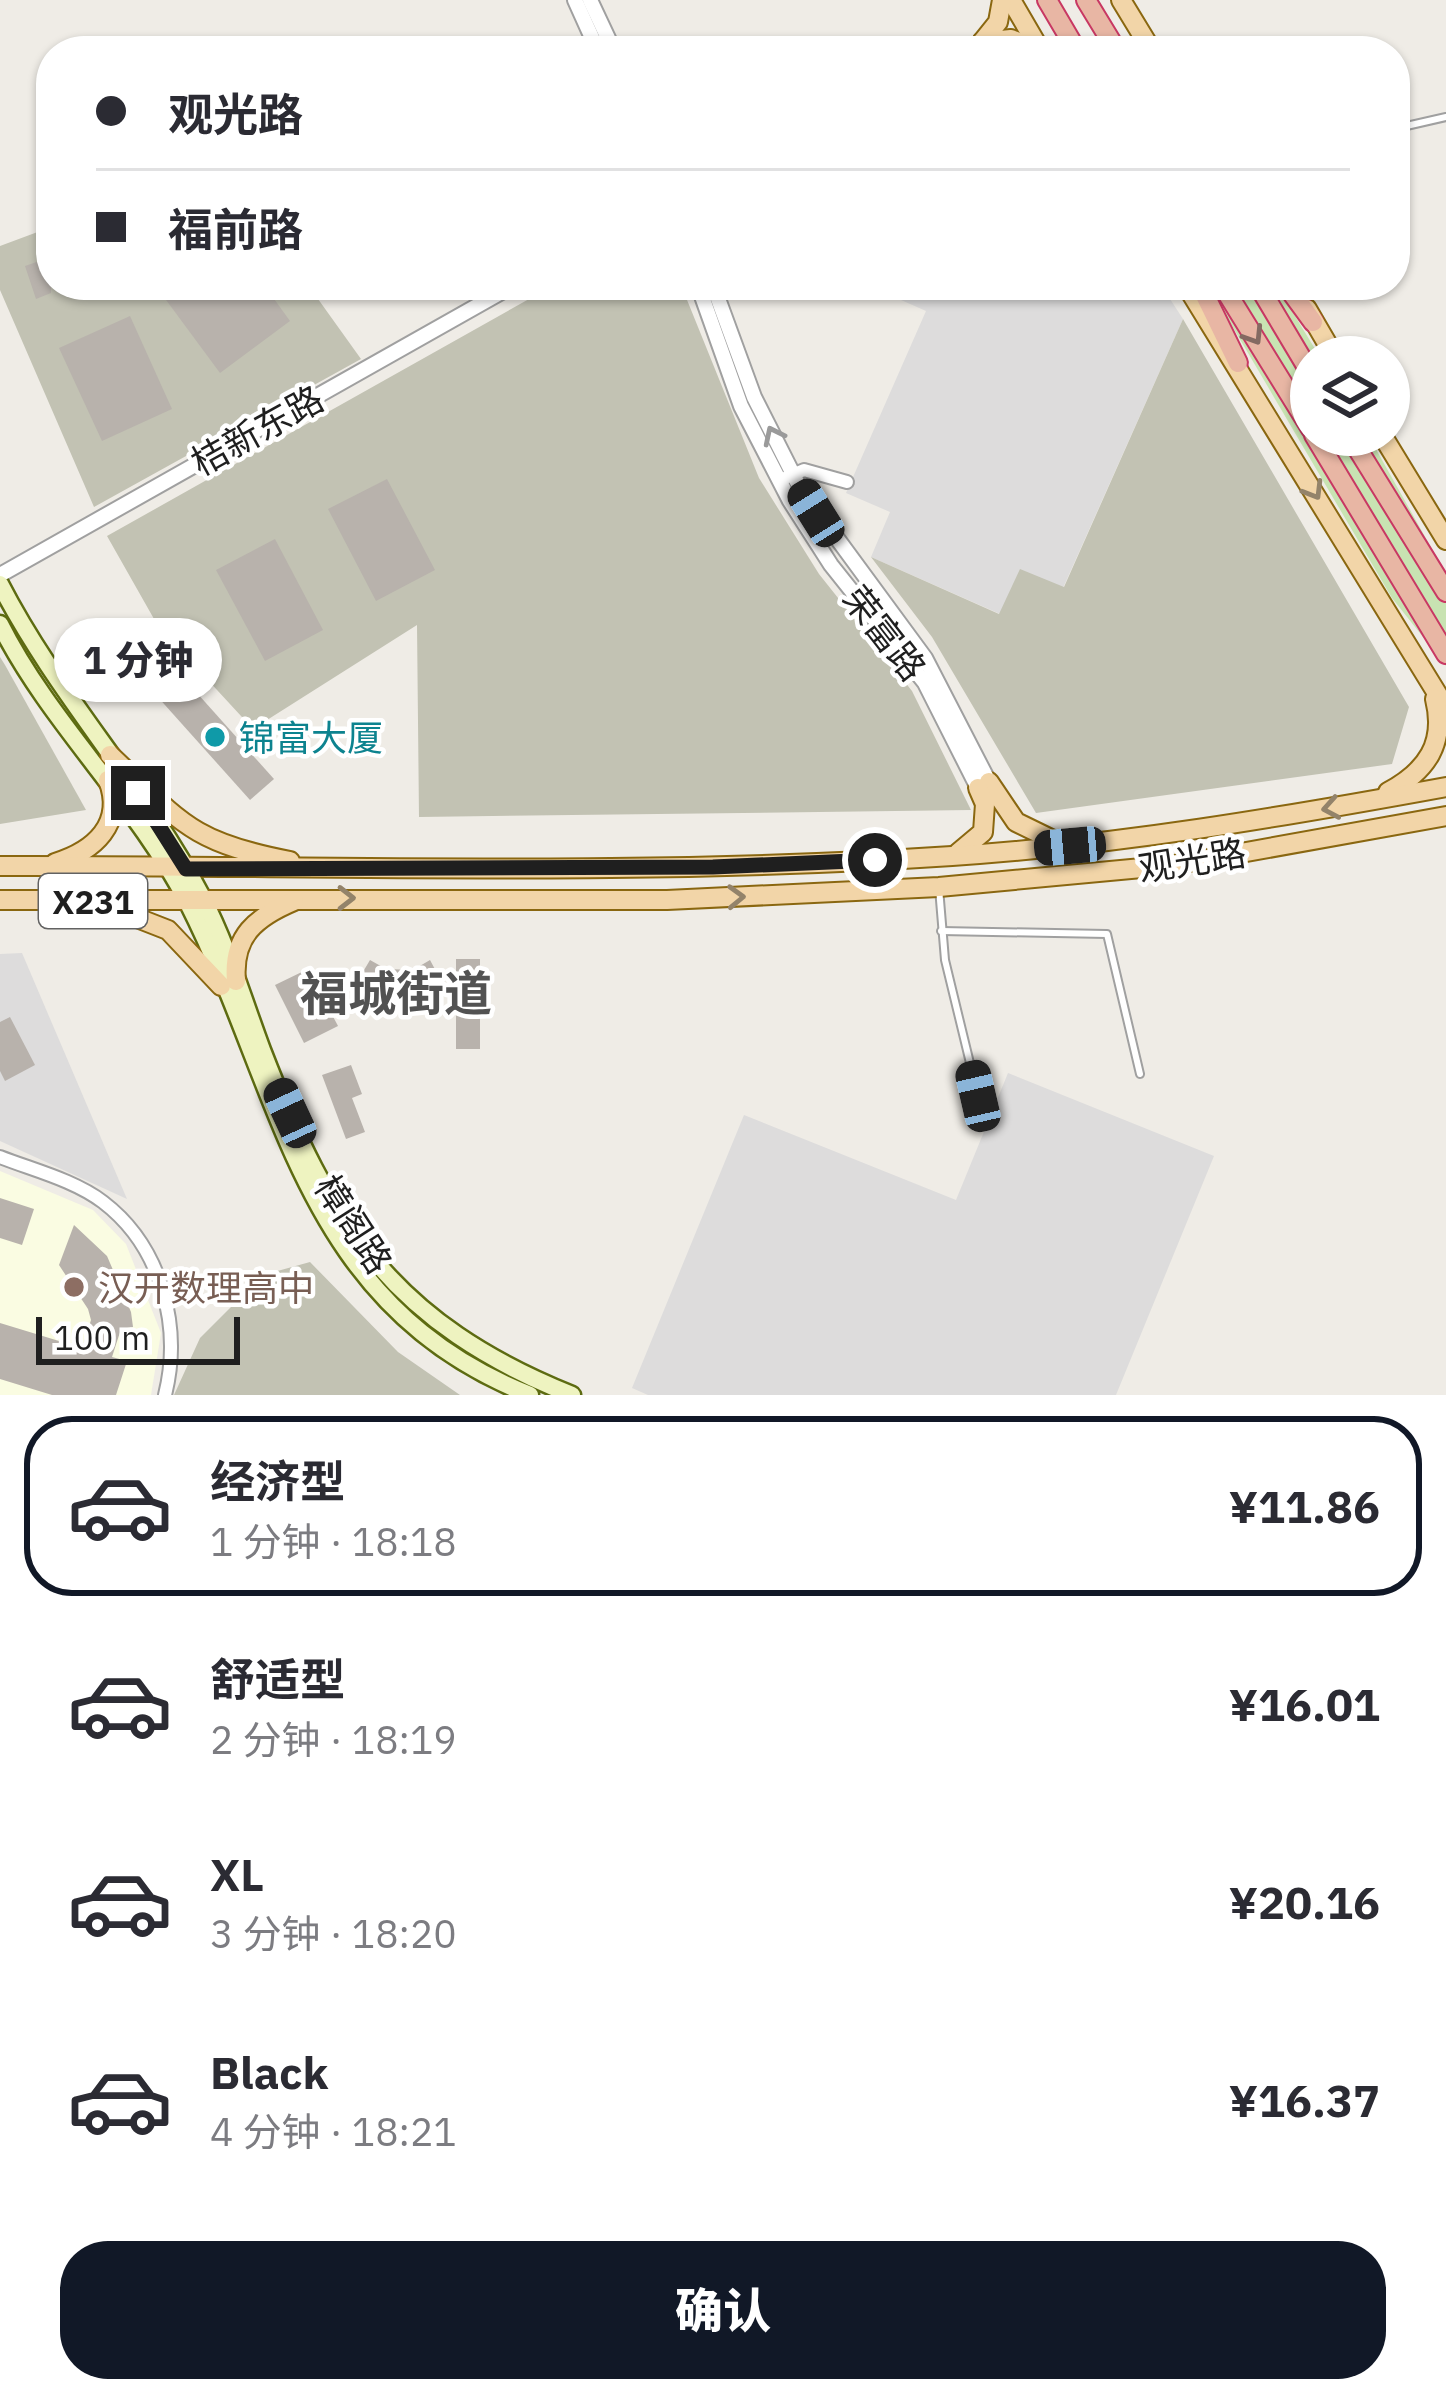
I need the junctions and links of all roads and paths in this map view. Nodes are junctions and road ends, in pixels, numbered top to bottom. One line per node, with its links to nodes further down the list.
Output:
1 (1007, 0): 8 (main road); 9 (main road)
2 (1046, 0): 10 (highway)
3 (1086, 0): 11 (highway)
4 (1121, 0): 12 (main road)
5 (585, 5): 6 (street); 7 (street)
6 (594, 36)
7 (605, 36)
8 (985, 36)
9 (1030, 36)
10 (1068, 36)
11 (1109, 36)
12 (1143, 36)
13 (1446, 117): 14 (lane)
14 (1410, 125)
15 (488, 300): 34 (street, 桔新东路)
16 (703, 300): 31 (street, 荣富路)
17 (718, 300): 31 (street, 荣富路, one-way to 17)
18 (1196, 300): 26 (main road)
19 (1207, 300): 26 (highway)
20 (1231, 300): 27 (highway, one-way to 27)
21 (1267, 300): 25 (highway)
22 (1299, 300): 23 (highway)
23 (1313, 322): 24 (main road)
24 (1322, 336)
25 (1290, 339)
26 (1238, 363): 38 (main road, one-way to 38)
27 (1290, 394)
28 (1327, 456): 37 (highway)
29 (1362, 456): 35 (highway)
30 (1395, 456): 33 (main road)
31 (786, 478): 32 (street); 42 (street, 荣富路)
32 (847, 482)
33 (1446, 540)
34 (0, 579): 40 (main road)
35 (1446, 592)
36 (0, 623): 41 (main road)
37 (1446, 654)
38 (1430, 683): 39 (main road); 44 (main road)
39 (1446, 708)
40 (110, 754): 50 (main road); 51 (main road)
41 (108, 780): 49 (main road); 50 (main road)
42 (983, 785): 46 (main road); 47 (main road)
43 (1446, 787): 44 (main road, 观光路 / X231)
44 (1371, 801): 46 (main road, 观光路 / X231, one-way to 46)
45 (1446, 816): 52 (main road, 观光路 / X231)
46 (1070, 846): 47 (main road, 观光路 / X231)
47 (953, 856): 51 (main road, 观光路 / X231)
48 (0, 866): 49 (main road, 观光路 / X231)
49 (46, 866): 50 (main road, 观光路 / X231)
50 (176, 869): 51 (main road, 观光路 / X231); 56 (main road, 樟阁路)
51 (330, 869)
52 (939, 886): 53 (main road, 观光路 / X231, one-way to 52); 57 (lane)
53 (303, 898): 56 (main road, 观光路 / X231); 58 (main road)
54 (0, 900): 55 (main road, 观光路 / X231)
55 (94, 901): 56 (main road, 观光路 / X231); 58 (main road)
56 (196, 901): 58 (main road, 樟阁路)
57 (941, 931): 59 (lane); 60 (lane)
58 (228, 983): 62 (main road, 樟阁路); 64 (main road, 樟阁路)
59 (1140, 1074)
60 (978, 1096)
61 (0, 1157): 63 (street)
62 (563, 1394)
63 (165, 1395)
64 (530, 1395)

